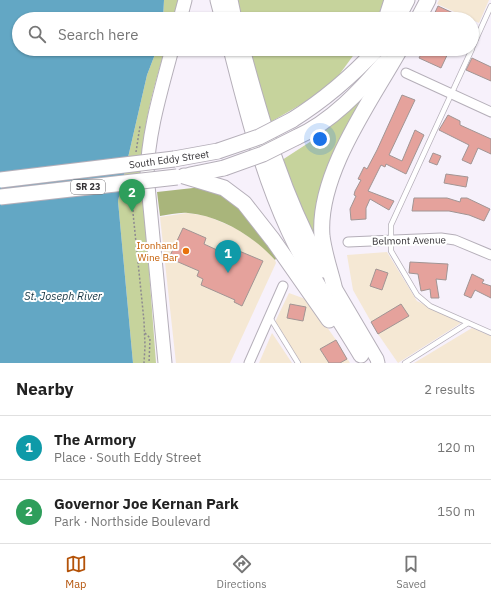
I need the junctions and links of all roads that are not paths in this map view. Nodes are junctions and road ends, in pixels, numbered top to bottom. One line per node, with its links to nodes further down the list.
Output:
1 (185, 0): 8 (street)
2 (218, 0): 9 (main road)
3 (230, 0): 10 (main road)
4 (392, 0): 11 (main road)
5 (407, 0): 12 (main road)
6 (428, 0): 13 (main road)
7 (491, 6): 14 (lane)
8 (182, 12)
9 (221, 12)
10 (233, 12)
11 (388, 12)
12 (401, 12)
13 (422, 12)
14 (479, 33)
15 (170, 56): 39 (street)
16 (233, 56): 38 (main road)
17 (244, 56): 34 (main road)
18 (367, 56): 23 (main road)
19 (370, 56): 23 (main road, South Eddy Street / SR 23)
20 (391, 56): 27 (main road, South Eddy Street / SR 23, bridge)
21 (396, 56): 34 (main road)
22 (468, 56): 25 (lane)
23 (361, 66): 28 (main road, South Eddy Street / SR 23, bridge)
24 (406, 73): 25 (street)
25 (451, 94): 26 (street); 30 (lane)
26 (491, 112)
27 (180, 177): 29 (main road, South Eddy Street / SR 23, bridge); 38 (main road)
28 (0, 180)
29 (0, 197)
30 (391, 239): 31 (street, Belmont Avenue); 32 (street, Belmont Avenue); 36 (lane)
31 (348, 242)
32 (491, 255)
33 (283, 286): 35 (street)
34 (334, 286): 42 (street)
35 (270, 316): 40 (street); 41 (lane)
36 (468, 322): 37 (lane); 43 (lane)
37 (491, 333)
38 (363, 359)
39 (164, 363)
40 (249, 363)
41 (298, 363)
42 (378, 363)
43 (405, 363)

